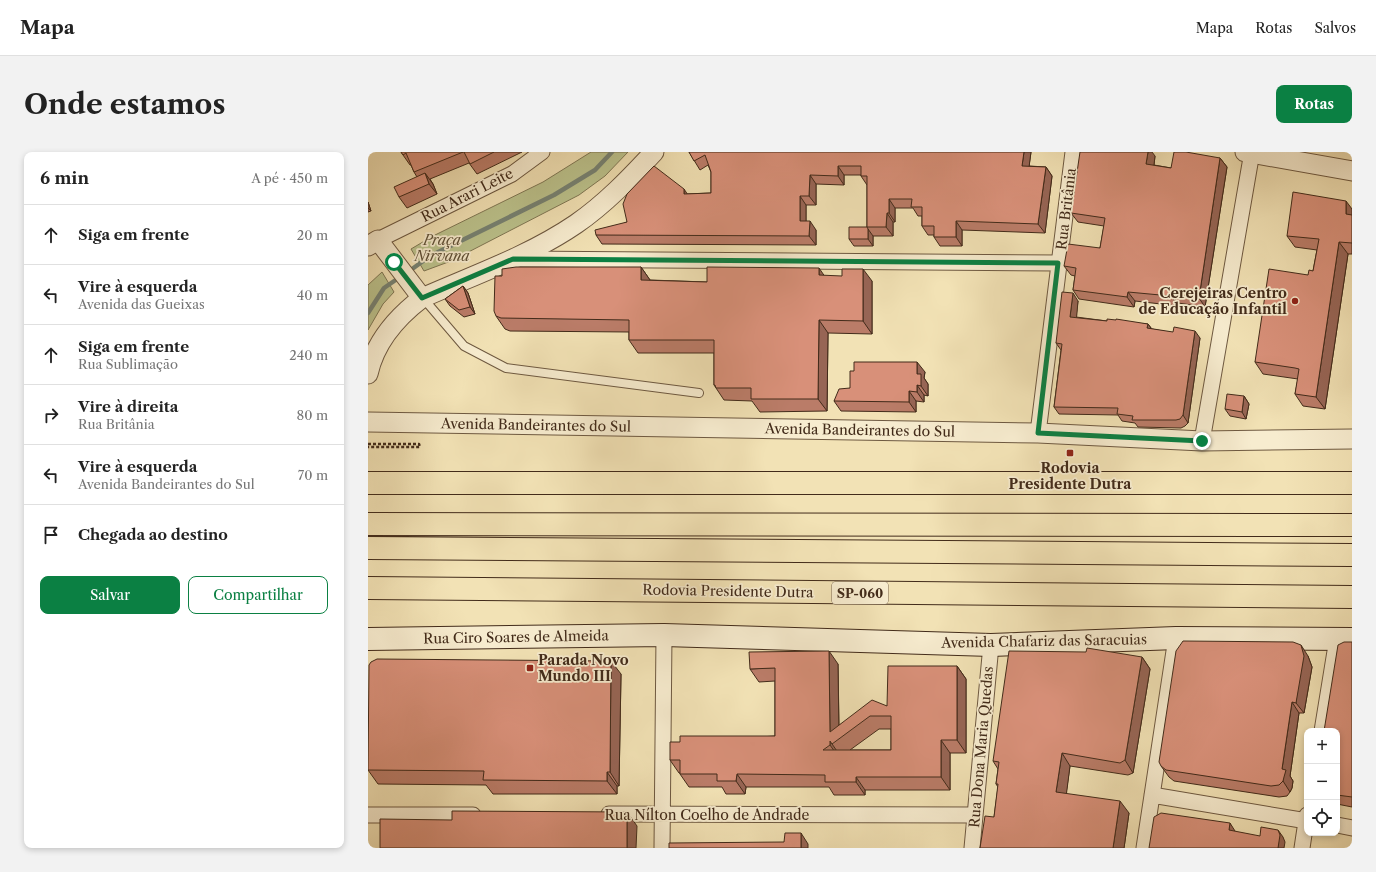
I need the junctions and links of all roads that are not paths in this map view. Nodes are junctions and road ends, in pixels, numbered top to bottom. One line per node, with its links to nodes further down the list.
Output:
1 (542, 152): 6 (street, Rua Arari Leite)
2 (654, 152): 7 (street)
3 (1073, 152): 8 (street, Rua Britânia)
4 (1250, 152): 5 (street); 15 (street)
5 (1352, 171)
6 (373, 243): 9 (street)
7 (513, 259): 8 (street); 9 (street)
8 (1058, 263): 13 (street, Rua Britânia)
9 (418, 292): 10 (street); 11 (lane)
10 (368, 374)
11 (699, 393)
12 (368, 422): 13 (street, Avenida Bandeirantes do Sul)
13 (1038, 433): 15 (street, Avenida Bandeirantes do Sul)
14 (1352, 439): 15 (street, Avenida Bandeirantes do Sul)
15 (1202, 441)
16 (368, 483): 17 (highway)
17 (1352, 483)
18 (368, 524): 19 (highway)
19 (1352, 525)
20 (368, 548): 21 (highway)
21 (1352, 555)
22 (368, 588): 23 (highway, Rodovia Presidente Dutra / SP-060)
23 (1352, 597)
24 (664, 635): 26 (main road, Rua Ciro Soares de Almeida); 28 (main road, Avenida Chafariz das Saracuias); 32 (street)
25 (1176, 638): 27 (main road, Avenida Chafariz das Saracuias); 28 (main road, Avenida Chafariz das Saracuias); 30 (street)
26 (368, 639)
27 (1345, 639): 29 (street)
28 (991, 645): 35 (street, Rua Dona Maria Quedas)
29 (1323, 728)
30 (1152, 795): 36 (street); 42 (street)
31 (591, 814): 32 (street, Rua Nílton Coelho de Andrade)
32 (663, 814): 35 (street, Rua Nílton Coelho de Andrade); 40 (street)
33 (488, 815): 34 (street)
34 (368, 816)
35 (975, 816): 41 (street, Rua Dona Maria Quedas)
36 (1304, 819)
37 (1340, 826): 38 (street)
38 (1352, 828)
39 (1304, 836): 43 (street)
40 (662, 848)
41 (972, 848)
42 (1144, 848)
43 (1302, 848)

